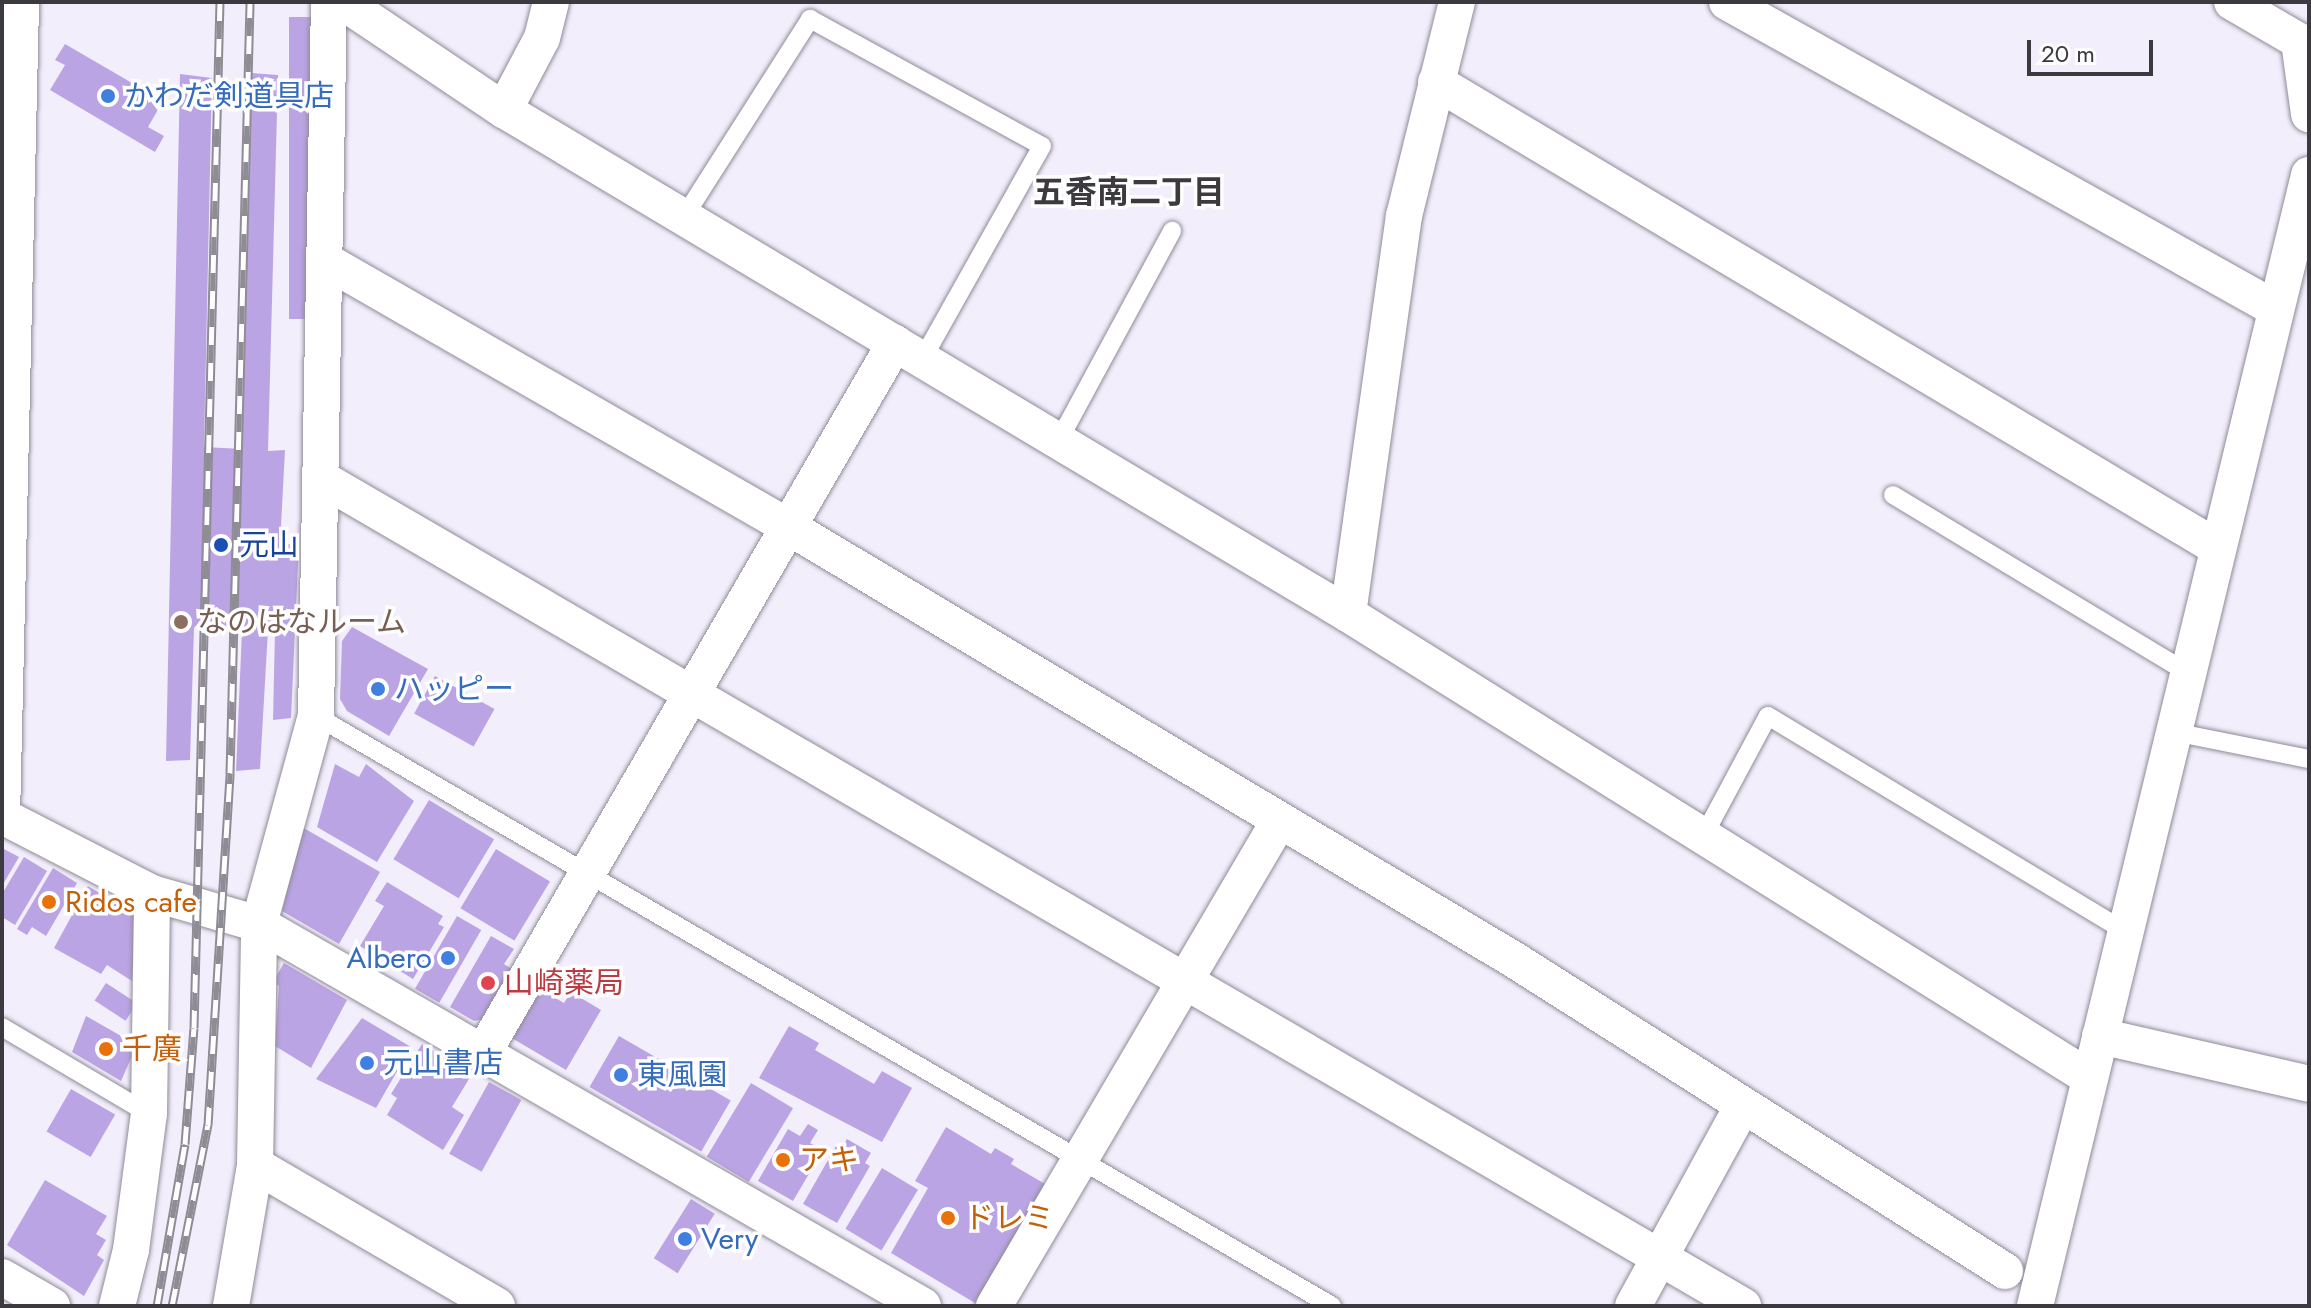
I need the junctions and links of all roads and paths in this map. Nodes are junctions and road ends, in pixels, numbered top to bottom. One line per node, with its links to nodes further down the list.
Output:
1 (21, 2): 9 (street)
2 (329, 2): 18 (street)
3 (343, 2): 12 (street)
4 (551, 2): 12 (street)
5 (1727, 2): 19 (street)
6 (2232, 2): 10 (street)
7 (2293, 2): 10 (street)
8 (1453, 4): 11 (street)
9 (11, 41): 16 (street)
10 (2299, 41): 13 (street)
11 (1436, 82): 26 (street); 28 (street)
12 (504, 110): 15 (street)
13 (2309, 114)
14 (2309, 175): 19 (street)
15 (684, 217): 20 (street); 20 (lane)
16 (10, 228): 21 (street)
17 (1172, 231): 22 (lane)
18 (326, 261): 23 (street); 25 (street)
19 (2276, 309): 26 (street)
20 (909, 350): 22 (street); 25 (street)
21 (8, 411): 27 (street)
22 (1059, 440): 28 (street)
23 (324, 480): 30 (street); 31 (street)
24 (1893, 495): 29 (lane)
25 (787, 526): 30 (street); 35 (street)
26 (2218, 548): 29 (street)
27 (3, 606): 34 (street)
28 (1348, 614): 36 (street)
29 (2188, 673): 32 (street)
30 (691, 692): 37 (street); 41 (street)
31 (316, 716): 37 (lane); 39 (street)
32 (2174, 732): 33 (lane); 40 (street)
33 (2309, 759)
34 (2, 816): 38 (street)
35 (1279, 821): 41 (street); 47 (street)
36 (1703, 837): 40 (lane); 45 (street)
37 (587, 872): 44 (street); 49 (lane)
38 (152, 893): 39 (street); 48 (street)
39 (259, 924): 44 (street); 50 (street)
40 (2126, 932): 43 (street)
41 (1190, 981): 49 (street); 51 (street)
42 (2, 1027): 48 (lane)
43 (2100, 1036): 45 (street); 46 (street)
44 (483, 1053): 58 (street)
45 (2090, 1078): 63 (street)
46 (2309, 1084)
47 (1742, 1107): 51 (street); 52 (street)
48 (149, 1114): 55 (street)
49 (1080, 1159): 59 (street); 60 (lane)
50 (255, 1165): 56 (street); 57 (street)
51 (1661, 1259): 61 (street); 62 (street)
52 (2005, 1271)
53 (2, 1277): 54 (street)
54 (52, 1306)
55 (117, 1306)
56 (231, 1306)
57 (497, 1306)
58 (923, 1306)
59 (994, 1306)
60 (1332, 1306)
61 (1633, 1306)
62 (1743, 1306)
63 (2035, 1306)

